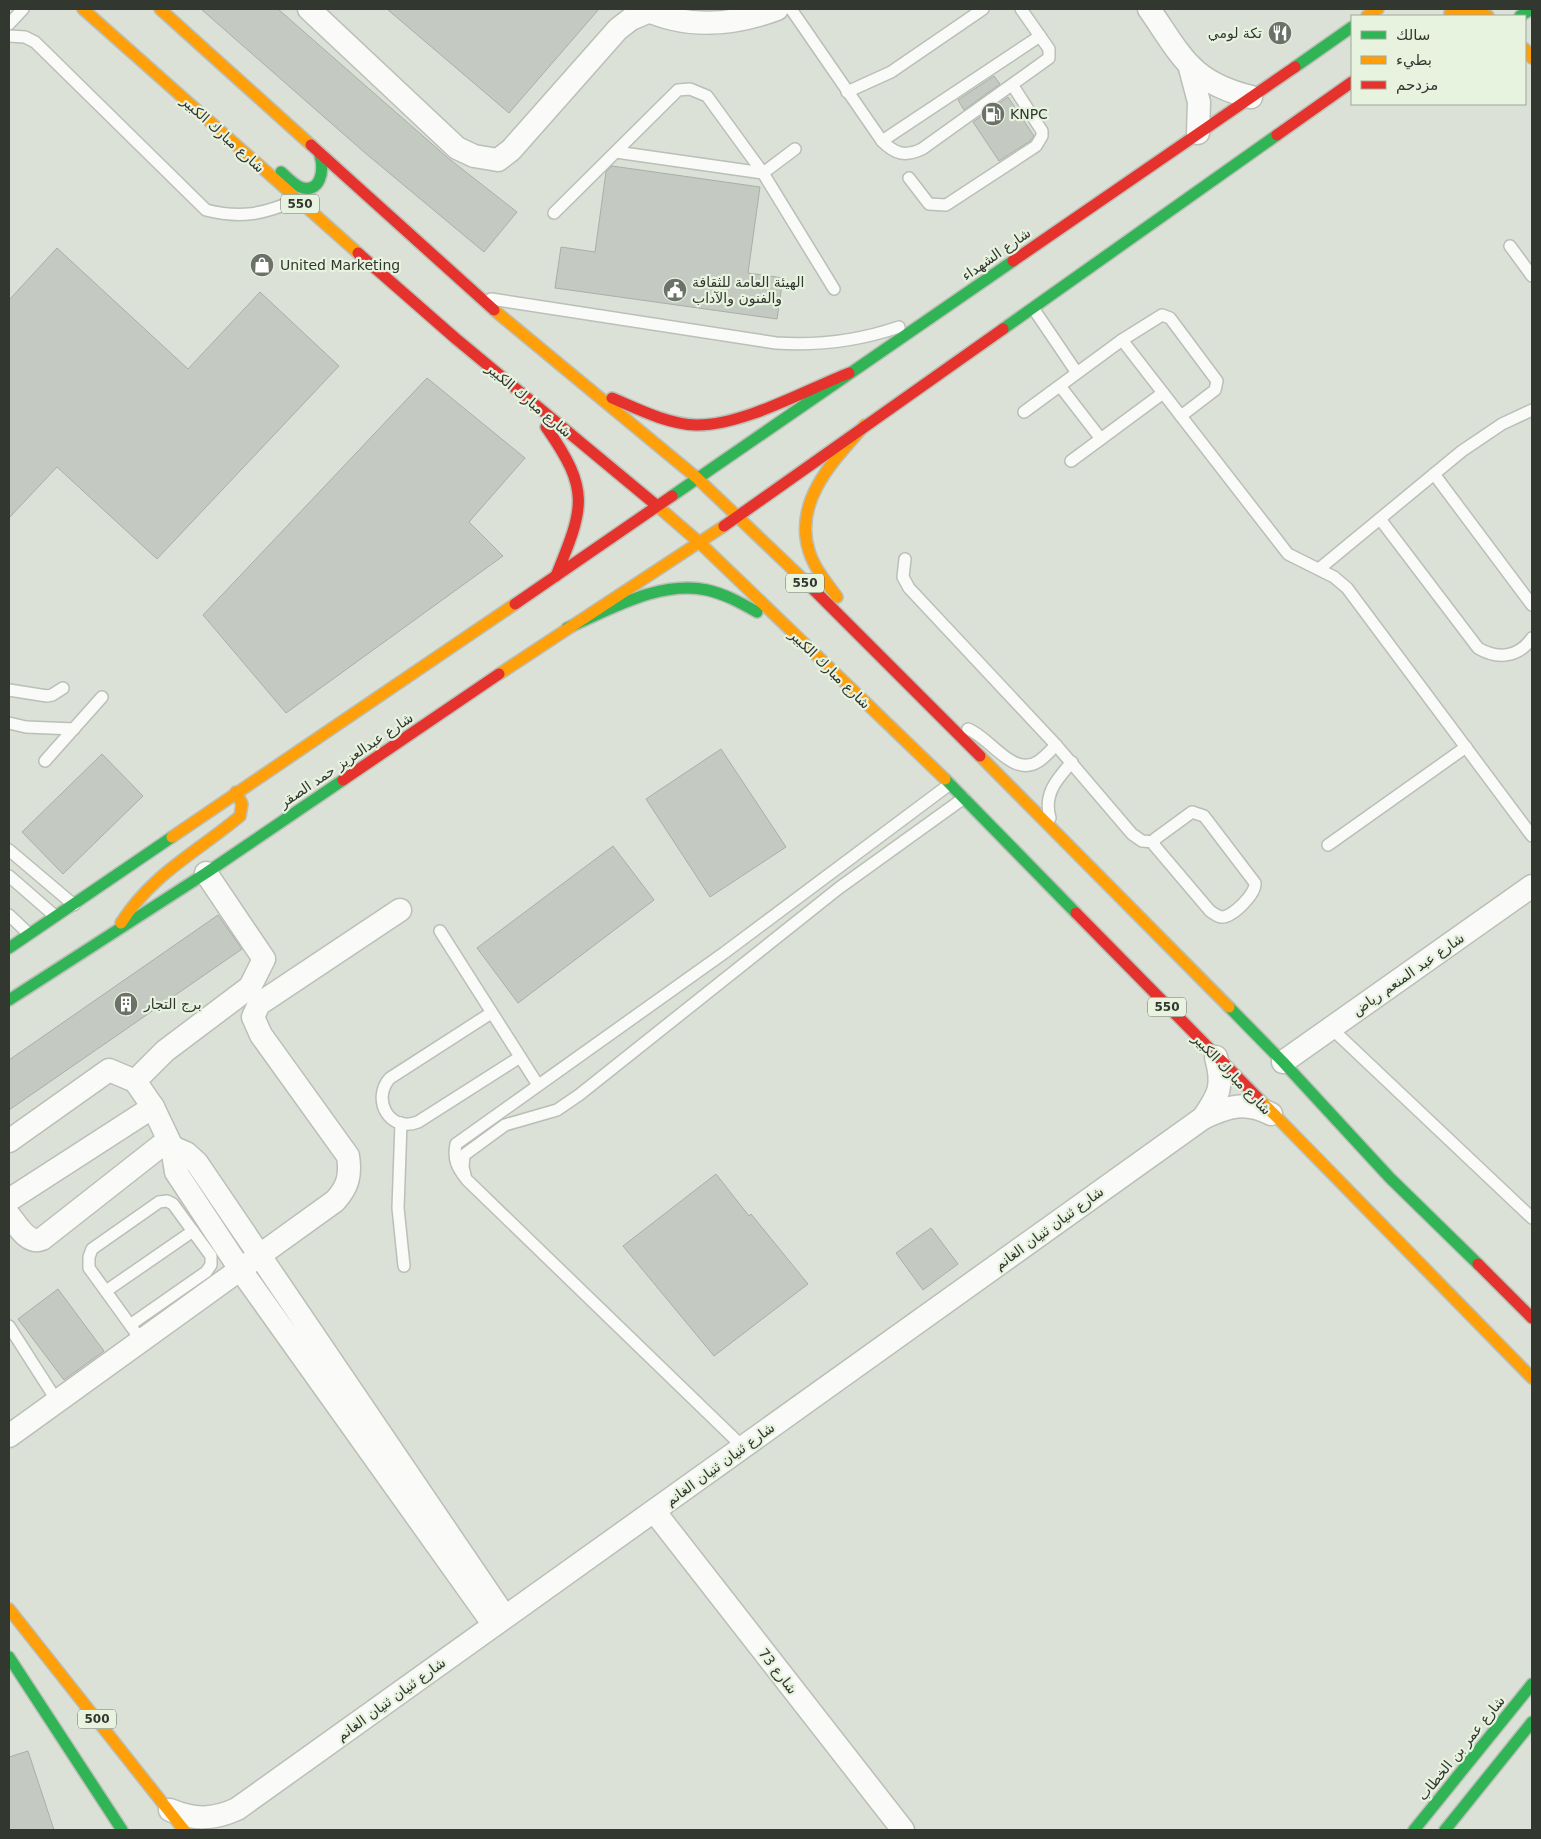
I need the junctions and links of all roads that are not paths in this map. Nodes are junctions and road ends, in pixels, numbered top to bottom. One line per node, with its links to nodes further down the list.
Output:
1 (23, 9): 13 (lane)
2 (83, 9): 22 (main road, شارع مبارك الكبير / 550)
3 (160, 9): 27 (main road, 550)
4 (308, 9): 10 (street)
5 (777, 9): 10 (street)
6 (791, 9): 20 (lane)
7 (983, 9): 20 (lane)
8 (1021, 9): 16 (lane)
9 (1149, 9): 17 (street)
10 (647, 10)
11 (1450, 12): 12 (main road)
12 (1482, 15)
13 (9, 24)
14 (1351, 28): 21 (main road, شارع الشهداء)
15 (9, 36): 30 (lane)
16 (1040, 36): 19 (lane); 24 (lane)
17 (1190, 68): 21 (street); 23 (street)
18 (1351, 83): 36 (main road)
19 (1013, 86): 24 (lane); 29 (lane)
20 (847, 92): 24 (lane)
21 (1251, 97): 23 (main road, شارع الشهداء)
22 (187, 100): 27 (main road); 30 (main road, شارع مبارك الكبير / 550)
23 (1198, 133): 37 (main road, شارع الشهداء)
24 (882, 141)
25 (795, 149): 28 (lane)
26 (616, 152): 28 (lane); 28 (lane); 31 (lane)
27 (320, 156): 35 (main road, 550)
28 (763, 173): 34 (lane)
29 (909, 178)
30 (296, 200): 44 (main road, شارع مبارك الكبير / 550)
31 (554, 213)
32 (1510, 246): 33 (lane)
33 (1532, 276)
34 (834, 289)
35 (479, 297): 37 (lane); 42 (main road, 550)
36 (1033, 308): 40 (lane); 48 (main road)
37 (934, 315): 39 (main road, شارع الشهداء)
38 (1122, 340): 40 (lane); 43 (lane); 47 (lane)
39 (849, 373): 42 (main road); 52 (main road, شارع الشهداء)
40 (1077, 373): 41 (lane)
41 (1060, 386): 46 (lane); 49 (lane)
42 (587, 389): 52 (main road, 550)
43 (1163, 393): 47 (lane); 49 (lane)
44 (521, 394): 53 (main road, شارع مبارك الكبير / 550); 59 (main road)
45 (1532, 410): 51 (lane)
46 (1024, 412)
47 (1181, 416): 58 (lane)
48 (865, 425): 54 (main road); 64 (main road)
49 (1101, 439): 50 (lane)
50 (1071, 461)
51 (1434, 474): 55 (lane); 60 (lane)
52 (697, 478): 53 (main road, شارع الشهداء); 54 (main road, 550)
53 (658, 505): 56 (main road, شارع مبارك الكبير / 550); 59 (main road)
54 (738, 517): 56 (main road); 64 (main road, 550)
55 (1380, 519): 58 (lane); 62 (lane)
56 (700, 543): 61 (main road, شارع عبدالعزيز حمد الصقر); 63 (main road, شارع مبارك الكبير / 550)
57 (905, 559): 71 (lane)
58 (1319, 569): 72 (lane)
59 (556, 576): 76 (main road)
60 (1532, 605)
61 (567, 628): 63 (main road); 83 (main road, شارع عبدالعزيز حمد الصقر)
62 (1532, 638)
63 (799, 639): 75 (main road, شارع مبارك الكبير / 550)
64 (873, 647): 70 (main road, 550)
65 (63, 688): 66 (lane)
66 (9, 690)
67 (102, 697): 69 (lane)
68 (9, 723): 69 (lane)
69 (74, 729): 73 (lane)
70 (955, 730): 71 (lane); 78 (main road, 550)
71 (1056, 745): 74 (lane)
72 (1466, 747): 79 (lane); 81 (lane)
73 (45, 761)
74 (1072, 762): 78 (lane); 80 (lane)
75 (950, 784): 77 (main road, شارع مبارك الكبير / 550); 101 (lane)
76 (236, 792): 86 (main road); 91 (main road)
77 (964, 798): 97 (main road, شارع مبارك الكبير / 550); 114 (lane)
78 (1059, 835): 99 (main road, 550)
79 (1532, 836)
80 (1154, 842): 80 (lane)
81 (1328, 845)
82 (9, 850): 86 (lane)
83 (206, 873): 91 (main road, شارع عبدالعزيز حمد الصقر); 100 (street)
84 (9, 876): 89 (lane)
85 (1532, 886): 96 (street, شارع عبد المنعم رياض)
86 (74, 905): 89 (main road)
87 (400, 910): 121 (street)
88 (9, 915): 92 (lane)
89 (56, 917): 92 (main road)
90 (440, 931): 95 (lane)
91 (116, 933): 94 (main road, شارع عبدالعزيز حمد الصقر)
92 (29, 934): 93 (main road)
93 (9, 948)
94 (9, 1000)
95 (491, 1013): 98 (lane); 105 (lane)
96 (1331, 1028): 99 (street, شارع عبد المنعم رياض); 119 (lane)
97 (1216, 1057): 103 (main road, شارع مبارك الكبير / 550); 104 (street)
98 (520, 1058): 101 (lane); 105 (lane)
99 (1283, 1062): 106 (main road, 550)
100 (135, 1081): 102 (street); 107 (street)
101 (538, 1085): 114 (lane)
102 (153, 1107): 108 (street); 116 (street)
103 (1271, 1114): 104 (street); 110 (main road, شارع مبارك الكبير / 550)
104 (1203, 1118): 131 (street, شارع ثنيان ثنيان الغانم)
105 (401, 1123): 122 (lane)
106 (1348, 1132): 109 (main road); 113 (main road, 550)
107 (9, 1140)
108 (170, 1144): 118 (street); 121 (street); 123 (street)
109 (1352, 1151)
110 (1319, 1162): 111 (main road); 117 (main road, شارع مبارك الكبير / 550)
111 (1338, 1165)
112 (1372, 1174): 113 (main road)
113 (1390, 1178): 125 (main road, 550)
114 (467, 1180): 131 (lane)
115 (1359, 1186): 117 (main road)
116 (9, 1200)
117 (1360, 1204): 128 (main road, شارع مبارك الكبير / 550)
118 (9, 1215)
119 (1532, 1218)
120 (193, 1231): 124 (lane); 124 (lane); 127 (lane)
121 (258, 1256): 123 (street); 134 (street)
122 (404, 1266)
123 (240, 1268): 127 (street); 134 (street)
124 (106, 1291): 127 (lane)
125 (1532, 1318)
126 (9, 1326): 129 (lane)
127 (136, 1333): 129 (street)
128 (1532, 1378)
129 (57, 1401): 130 (street)
130 (9, 1436)
131 (743, 1447): 132 (street, شارع ثنيان ثنيان الغانم)
132 (654, 1511): 134 (street, شارع ثنيان ثنيان الغانم); 147 (street, شارع 73)
133 (9, 1609): 139 (main road, 500)
134 (500, 1621): 142 (street, شارع ثنيان ثنيان الغانم)
135 (9, 1657): 141 (main road, 500)
136 (1532, 1684): 148 (main road, شارع عمر بن الخطاب)
137 (1532, 1722): 149 (main road)
138 (89, 1731): 139 (main road)
139 (109, 1732): 143 (main road, 500)
140 (79, 1738): 141 (main road)
141 (73, 1757): 144 (main road, 500)
142 (237, 1809): 143 (street); 146 (street)
143 (170, 1810): 145 (main road, 500)
144 (122, 1830)
145 (184, 1830)
146 (221, 1830)
147 (903, 1830)
148 (1414, 1830)
149 (1445, 1830)

